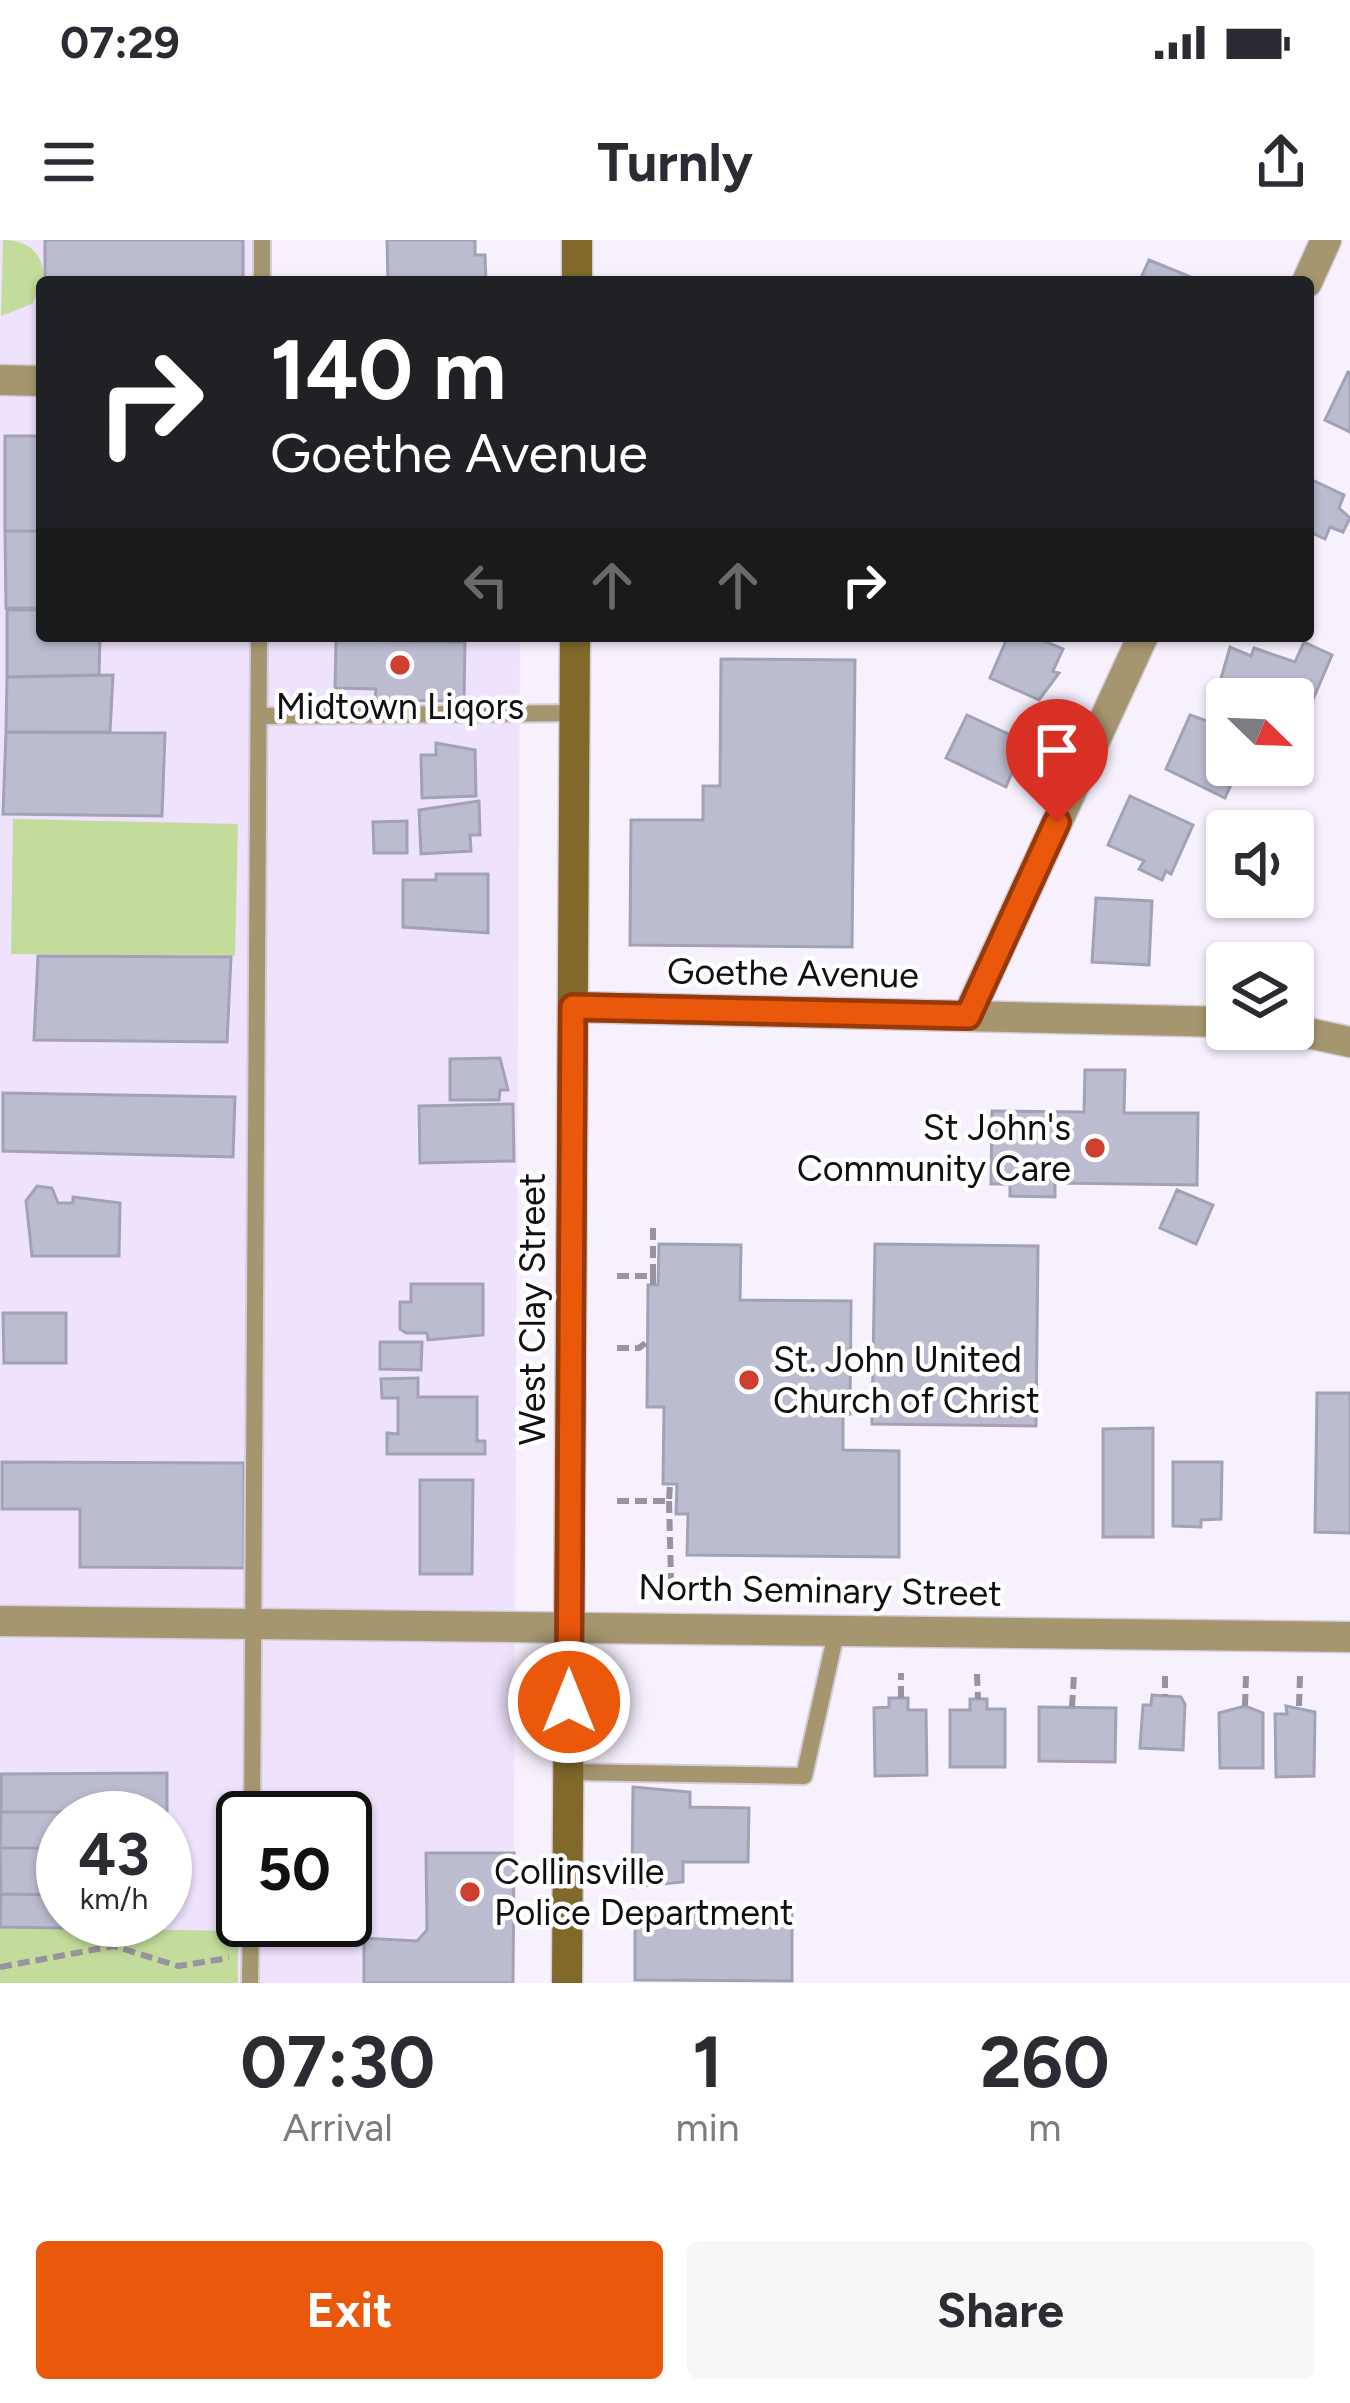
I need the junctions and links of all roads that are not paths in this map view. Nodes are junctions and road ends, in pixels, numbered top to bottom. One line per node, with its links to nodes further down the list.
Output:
1 (262, 240): 4 (lane)
2 (577, 240): 5 (main road)
3 (1326, 240): 6 (street)
4 (262, 276)
5 (577, 276)
6 (1310, 276)
7 (0, 380): 8 (street)
8 (36, 381)
9 (260, 642): 13 (lane)
10 (575, 642): 12 (main road, West Clay Street)
11 (1140, 642): 15 (street)
12 (575, 713): 13 (lane); 14 (main road, West Clay Street)
13 (259, 716): 20 (lane)
14 (573, 1007): 15 (street, Goethe Avenue); 21 (main road, West Clay Street)
15 (968, 1016): 16 (street, Goethe Avenue)
16 (1206, 1022)
17 (1314, 1034): 18 (street)
18 (1350, 1042)
19 (0, 1621): 20 (street, North Seminary Street)
20 (253, 1623): 21 (street, North Seminary Street); 25 (lane)
21 (570, 1625): 22 (street, North Seminary Street); 24 (main road, West Clay Street)
22 (837, 1629): 23 (street, North Seminary Street); 24 (lane)
23 (1350, 1637)
24 (569, 1772): 28 (main road, West Clay Street)
25 (252, 1791)
26 (251, 1947): 27 (lane)
27 (250, 1983)
28 (567, 1983)

